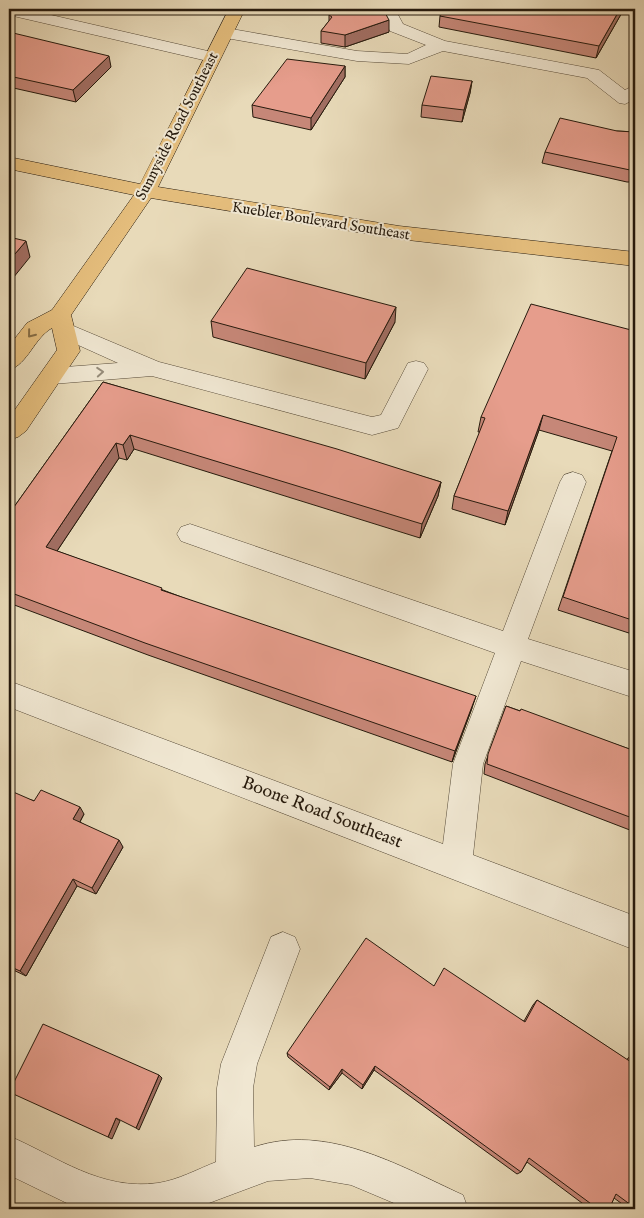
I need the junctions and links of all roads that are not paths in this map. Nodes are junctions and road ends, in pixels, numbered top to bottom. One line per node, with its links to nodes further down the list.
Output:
1 (237, 9): 4 (main road, Sunnyside Road Southeast)
2 (387, 9): 5 (street)
3 (9, 10): 6 (street)
4 (226, 33): 5 (street); 6 (main road, Sunnyside Road Southeast)
5 (441, 45): 7 (street)
6 (212, 57): 9 (main road, Sunnyside Road Southeast)
7 (630, 94)
8 (9, 163): 9 (main road, Kuebler Boulevard Southeast)
9 (145, 193): 10 (main road, Kuebler Boulevard Southeast); 11 (main road, Sunnyside Road Southeast)
10 (635, 259)
11 (62, 322): 12 (main road, Sunnyside Road Southeast, one-way to 12); 13 (street); 15 (main road)
12 (9, 362)
13 (152, 368): 14 (street); 15 (street, one-way to 13)
14 (416, 369)
15 (52, 376): 16 (main road)
16 (9, 431)
17 (573, 482): 19 (street)
18 (190, 534): 19 (street)
19 (511, 646): 20 (street); 22 (street)
20 (635, 685)
21 (9, 694): 22 (street, Boone Road Southeast)
22 (456, 864): 23 (street, Boone Road Southeast)
23 (635, 932)
24 (283, 949): 26 (street)
25 (9, 1156): 26 (street)
26 (235, 1172): 27 (street)
27 (449, 1209)

